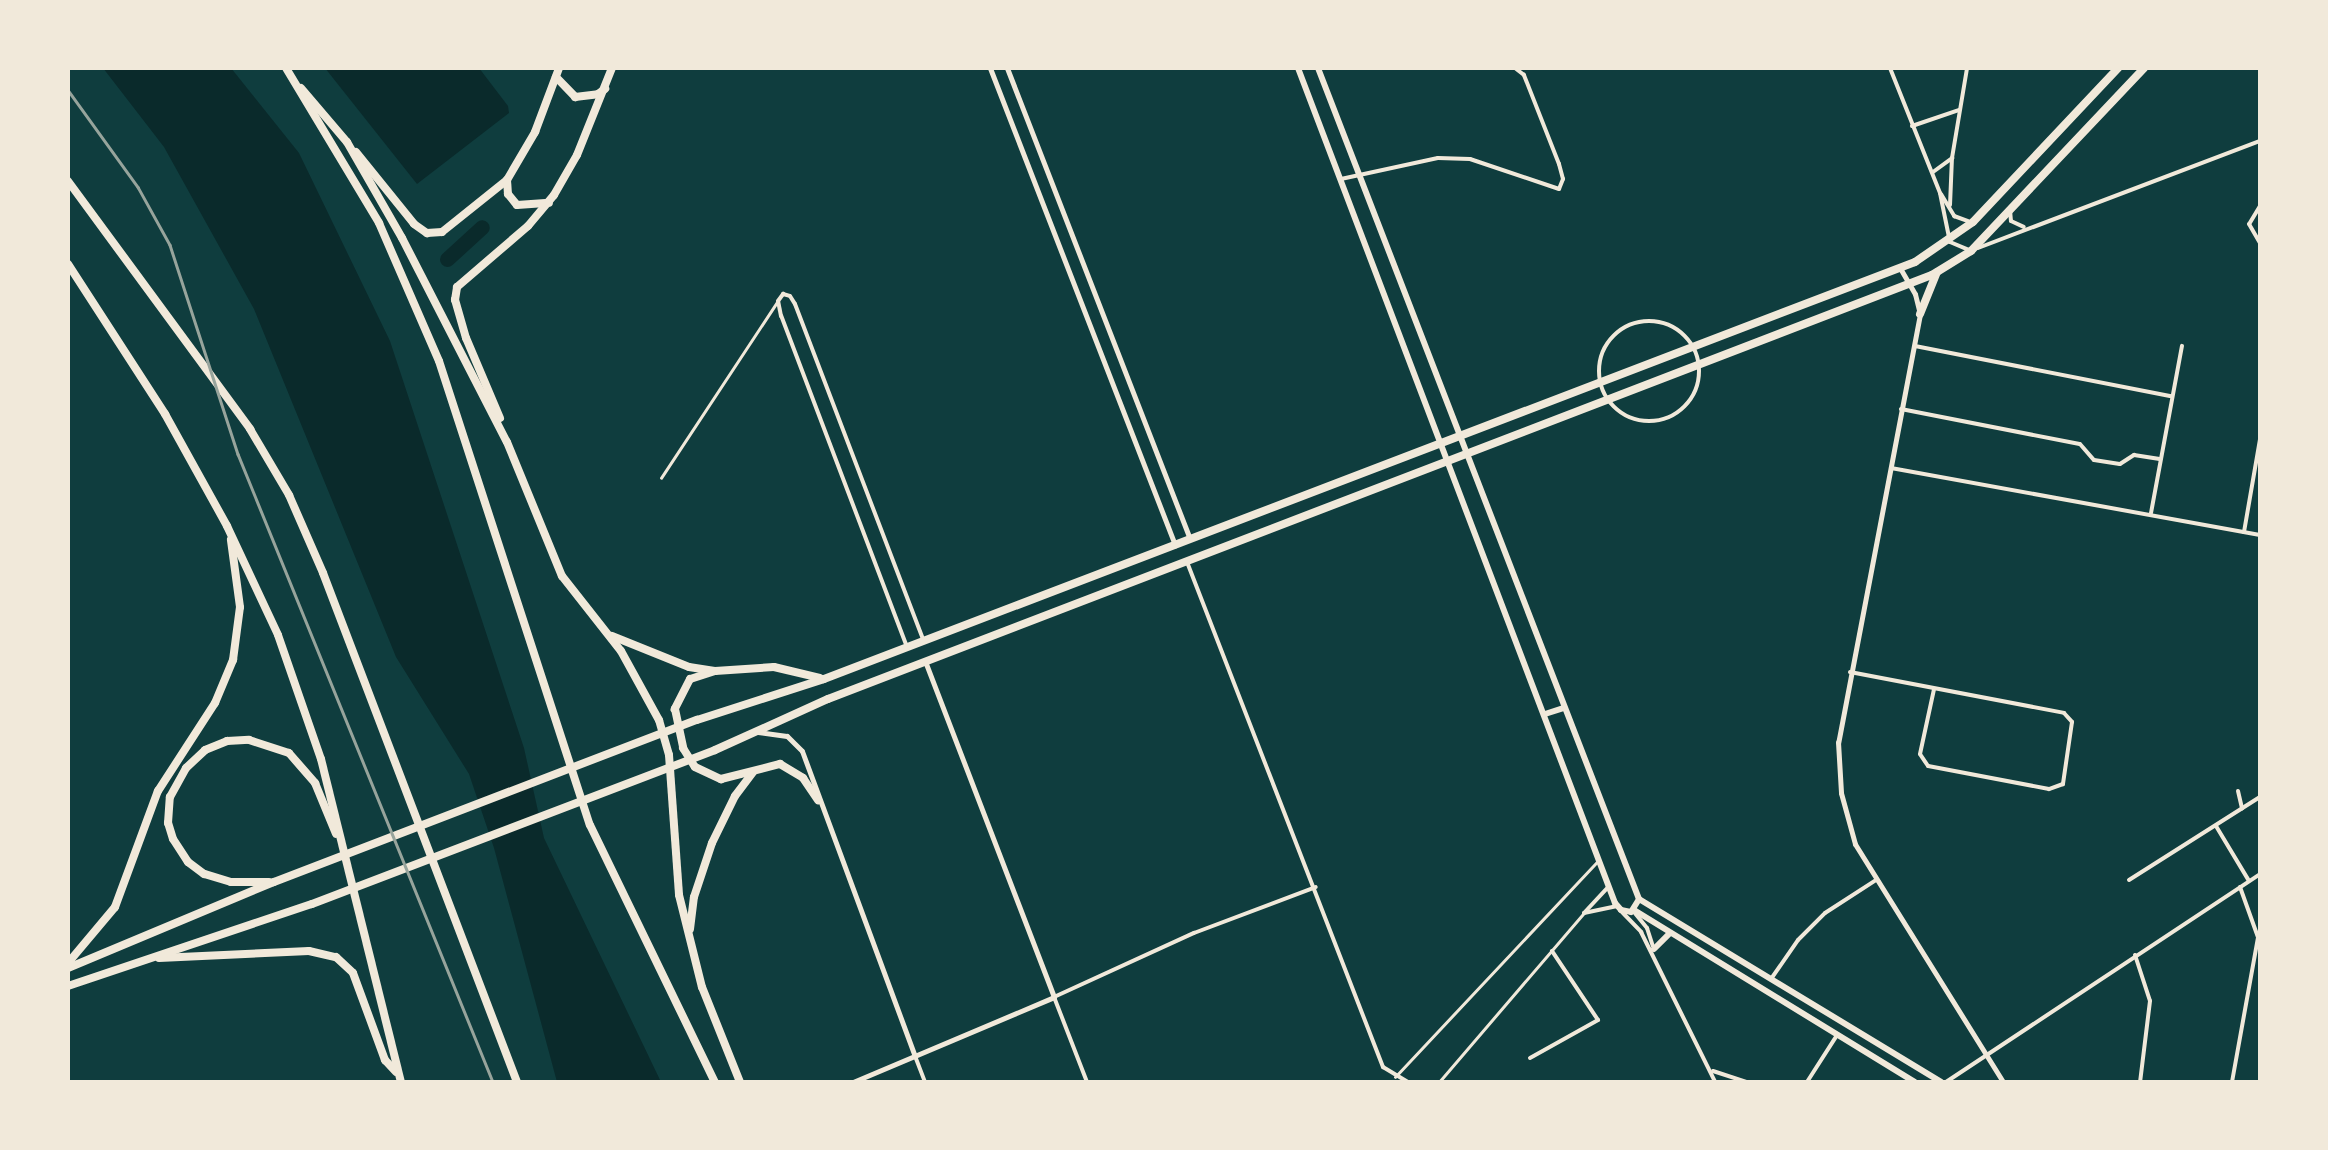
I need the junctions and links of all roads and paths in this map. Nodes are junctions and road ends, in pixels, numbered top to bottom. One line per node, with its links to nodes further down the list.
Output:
1 (286, 68): 14 (highway)
2 (548, 68): 13 (street)
3 (612, 68): 15 (highway)
4 (990, 68): 36 (street)
5 (1007, 68): 35 (street)
6 (1298, 68): 25 (main road)
7 (1318, 68): 24 (main road)
8 (1515, 68): 24 (street)
9 (1890, 68): 18 (street)
10 (1967, 68): 16 (street)
11 (2118, 68): 33 (highway)
12 (2144, 68): 32 (highway)
13 (558, 72): 15 (highway); 26 (highway)
14 (301, 88): 20 (highway); 135 (highway)
15 (605, 89): 29 (highway)
16 (1959, 110): 18 (street); 22 (street)
17 (2260, 110): 19 (street)
18 (1912, 126): 23 (street)
19 (2259, 141): 21 (street); 34 (street)
20 (347, 142): 26 (highway); 64 (highway)
21 (2260, 150)
22 (1952, 158): 23 (street); 30 (street)
23 (1932, 172): 28 (street)
24 (1358, 173): 25 (street); 41 (main road)
25 (1341, 179): 43 (main road)
26 (506, 180): 29 (highway)
27 (68, 181): 134 (highway)
28 (1940, 192): 30 (street); 37 (street)
29 (548, 203): 64 (highway)
30 (1950, 205): 33 (street)
31 (2260, 206): 38 (street)
32 (2010, 210): 34 (street); 39 (highway)
33 (1973, 222): 37 (highway)
34 (2029, 227): 39 (street)
35 (1070, 230): 36 (street); 46 (street)
36 (1055, 234): 47 (street)
37 (1950, 242): 39 (street); 42 (highway)
38 (2260, 243)
39 (1972, 250): 44 (highway)
40 (68, 264): 76 (highway)
41 (1394, 265): 43 (main road); 62 (main road)
42 (1900, 268): 45 (street); 50 (highway)
43 (1376, 271): 65 (main road)
44 (1937, 272): 45 (highway); 49 (highway)
45 (1910, 283): 49 (street); 55 (highway)
46 (1094, 293): 47 (street); 53 (street)
47 (1080, 298): 54 (street)
48 (778, 300): 57 (street); 60 (street); 72 (lane)
49 (1920, 314): 51 (street)
50 (1693, 346): 55 (street); 56 (highway); 56 (street)
51 (1915, 346): 58 (street); 61 (street)
52 (2182, 346): 58 (street)
53 (1120, 358): 54 (street); 77 (street)
54 (1105, 363): 78 (street)
55 (1699, 364): 59 (highway); 59 (street)
56 (1600, 382): 59 (street); 62 (highway)
57 (829, 394): 60 (street); 69 (street)
58 (2170, 396): 67 (street)
59 (1608, 400): 66 (highway)
60 (814, 401): 71 (street)
61 (1902, 408): 67 (street); 70 (street)
62 (1459, 436): 65 (highway); 66 (main road)
63 (2260, 439): 74 (street)
64 (507, 442): 82 (highway)
65 (1442, 442): 68 (main road); 77 (highway)
66 (1466, 454): 68 (highway); 90 (main road)
67 (2160, 459): 73 (street)
68 (1449, 461): 79 (highway); 91 (main road)
69 (856, 464): 71 (street); 80 (street)
70 (1890, 468): 73 (street); 87 (street)
71 (840, 470): 81 (street)
72 (661, 478)
73 (2151, 515): 74 (street)
74 (2244, 532): 75 (street)
75 (2260, 535)
76 (231, 536): 99 (highway); 123 (highway)
77 (1190, 539): 78 (highway)
78 (1175, 545): 83 (highway)
79 (1188, 562): 85 (highway); 107 (street)
80 (898, 575): 81 (street); 83 (street)
81 (882, 580): 84 (street)
82 (607, 634): 86 (highway); 116 (highway)
83 (923, 641): 84 (highway)
84 (907, 647): 88 (highway)
85 (926, 662): 92 (highway); 126 (street)
86 (715, 671): 88 (highway); 93 (highway)
87 (1850, 672): 89 (street); 102 (street)
88 (824, 679): 104 (highway)
89 (1934, 689): 89 (street)
90 (1564, 708): 91 (main road); 109 (main road)
91 (1545, 714): 100 (main road)
92 (753, 732): 96 (street); 121 (highway)
93 (755, 770): 96 (highway); 116 (highway)
94 (2238, 791): 97 (street)
95 (2260, 797): 97 (street)
96 (818, 800): 129 (street)
97 (2242, 809): 98 (street)
98 (2216, 826): 103 (street); 105 (street)
99 (340, 839): 104 (highway); 133 (highway)
100 (1600, 858): 106 (main road); 132 (lane)
101 (2260, 874): 105 (street)
102 (1876, 880): 124 (street); 128 (street)
103 (2129, 880)
104 (274, 882): 123 (highway)
105 (2249, 882): 108 (street)
106 (1610, 885): 110 (main road); 114 (street)
107 (1316, 887): 126 (street); 132 (street)
108 (2240, 888): 117 (street); 120 (street)
109 (1635, 890): 110 (main road); 111 (main road)
110 (1615, 897): 112 (main road)
111 (1640, 899): 113 (main road); 124 (main road)
112 (1619, 908): 113 (main road); 114 (street); 122 (street)
113 (1634, 910): 115 (main road); 118 (street)
114 (1584, 912): 119 (lane)
115 (1670, 934): 118 (main road); 127 (main road)
116 (690, 938): 136 (highway)
117 (2259, 941): 150 (street)
118 (1654, 949): 122 (street)
119 (1552, 951): 130 (street); 142 (lane)
120 (2135, 955): 128 (street); 149 (street)
121 (154, 957): 125 (highway); 133 (highway)
122 (1655, 961): 131 (street)
123 (68, 965)
124 (1771, 979): 147 (main road)
125 (68, 986)
126 (1054, 998): 129 (street); 139 (street)
127 (1837, 1035): 145 (street); 146 (main road)
128 (1984, 1054): 147 (street); 148 (street)
129 (915, 1056): 137 (street); 138 (street)
130 (1530, 1058)
131 (1712, 1070): 143 (street); 144 (street)
132 (1395, 1077): 140 (street); 141 (street)
133 (399, 1078)
134 (517, 1082)
135 (714, 1082)
136 (740, 1082)
137 (853, 1082)
138 (925, 1082)
139 (1086, 1082)
140 (1390, 1082)
141 (1408, 1082)
142 (1439, 1082)
143 (1715, 1082)
144 (1746, 1082)
145 (1807, 1082)
146 (1915, 1082)
147 (1943, 1082)
148 (2003, 1082)
149 (2140, 1082)
150 (2232, 1082)

